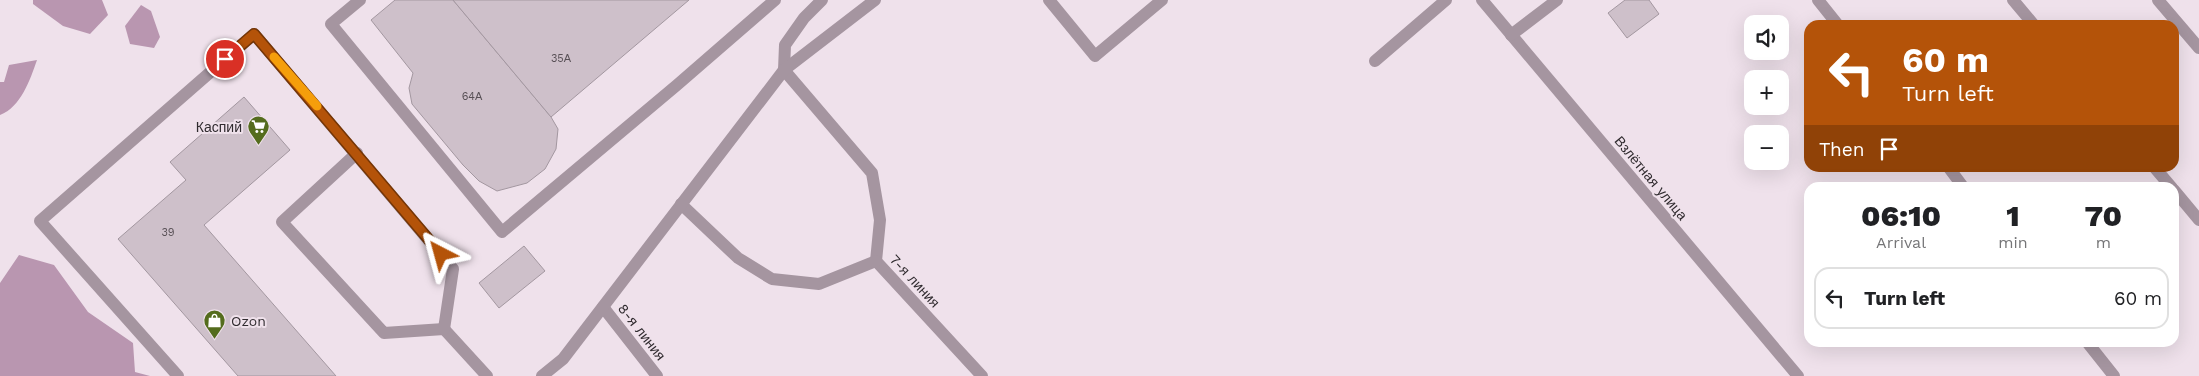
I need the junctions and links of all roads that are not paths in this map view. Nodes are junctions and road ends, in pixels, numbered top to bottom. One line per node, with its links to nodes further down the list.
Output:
1 (360, 0): 2 (street)
2 (775, 0)
3 (822, 0): 20 (street)
4 (875, 0): 20 (street)
5 (1162, 0): 12 (street)
6 (1446, 0): 19 (street)
7 (1482, 0): 17 (street, Взлётная улица)
8 (1556, 0): 17 (street)
9 (1818, 0): 13 (street)
10 (2013, 0): 14 (street)
11 (2158, 0): 15 (street)
12 (1056, 2)
13 (1834, 20)
14 (2030, 20)
15 (2175, 20)
16 (2179, 25): 18 (street)
17 (1511, 35): 36 (street, Взлётная улица)
18 (2199, 48)
19 (1375, 61)
20 (784, 70): 25 (street); 27 (street, 7-я линия)
21 (357, 154): 29 (street); 29 (street); 31 (street)
22 (2158, 172): 23 (street)
23 (2167, 182)
24 (2179, 196): 26 (street)
25 (681, 204): 27 (street); 28 (street)
26 (2199, 220)
27 (876, 261): 35 (street, 7-я линия)
28 (603, 307): 33 (street); 34 (street, 8-я линия)
29 (444, 329): 32 (street)
30 (2091, 347): 37 (street)
31 (178, 376)
32 (486, 376)
33 (542, 376)
34 (657, 376)
35 (982, 376)
36 (1798, 376)
37 (2114, 376)

